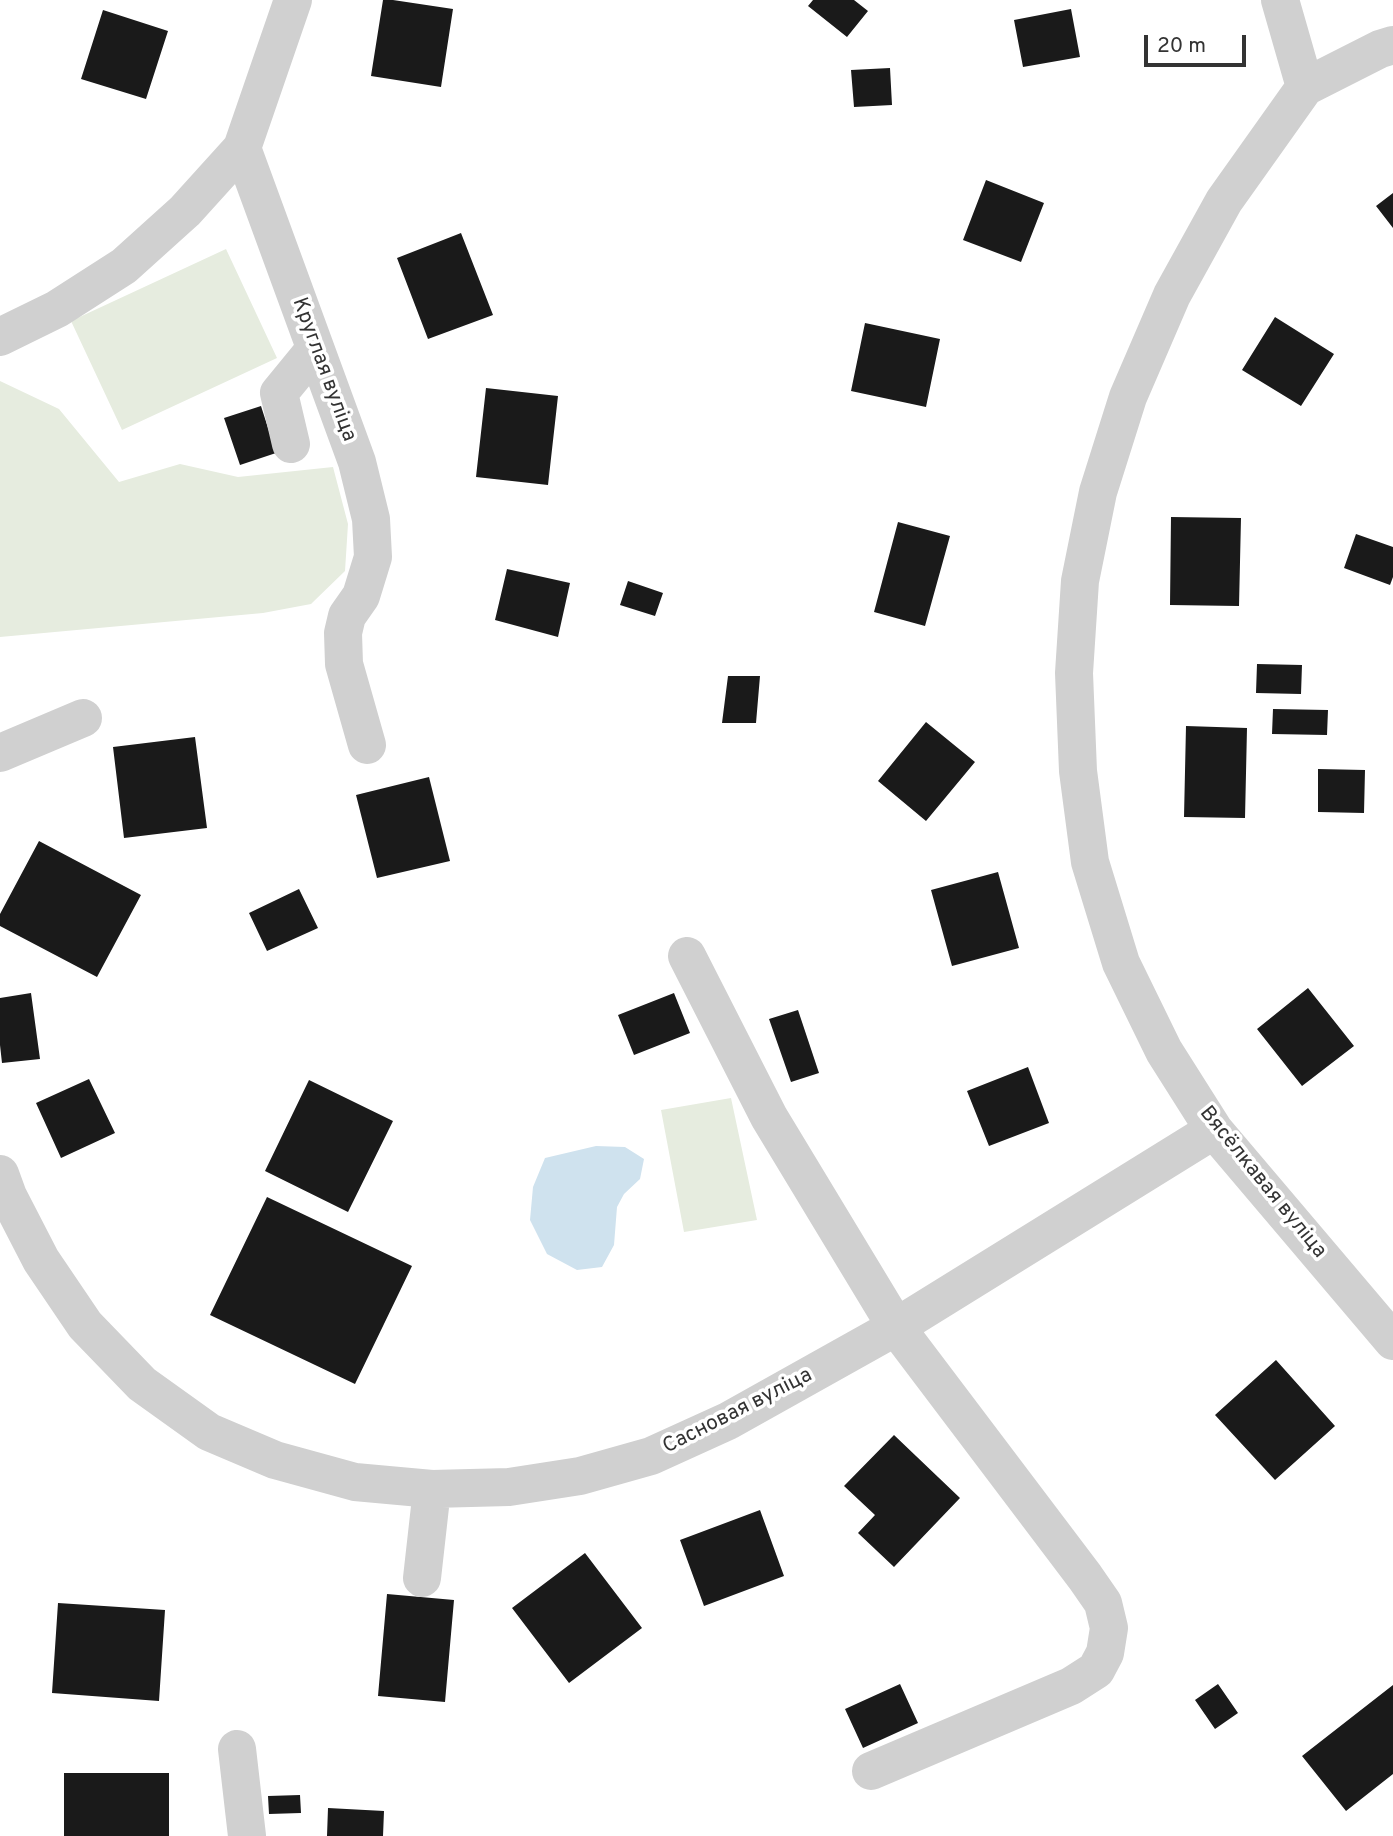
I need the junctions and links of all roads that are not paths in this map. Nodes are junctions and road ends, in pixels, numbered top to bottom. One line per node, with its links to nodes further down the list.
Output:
1 (293, 0): 5 (street)
2 (1280, 0): 4 (street)
3 (1393, 45): 4 (street, Вясёлкавая вуліца)
4 (1306, 87): 13 (street, Вясёлкавая вуліца)
5 (242, 148): 6 (street); 7 (street, Круглая вуліца)
6 (0, 337)
7 (315, 349): 8 (street); 10 (street, Круглая вуліца)
8 (291, 444)
9 (83, 719): 11 (street)
10 (367, 745)
11 (0, 754)
12 (687, 956): 15 (street)
13 (1214, 1130): 15 (street, Сасновая вуліца); 16 (street, Вясёлкавая вуліца)
14 (0, 1174): 17 (street, Сасновая вуліца)
15 (896, 1327): 17 (street, Сасновая вуліца); 20 (street)
16 (1393, 1342)
17 (432, 1489): 18 (street)
18 (422, 1578)
19 (237, 1749): 21 (street)
20 (871, 1772)
21 (247, 1836)

